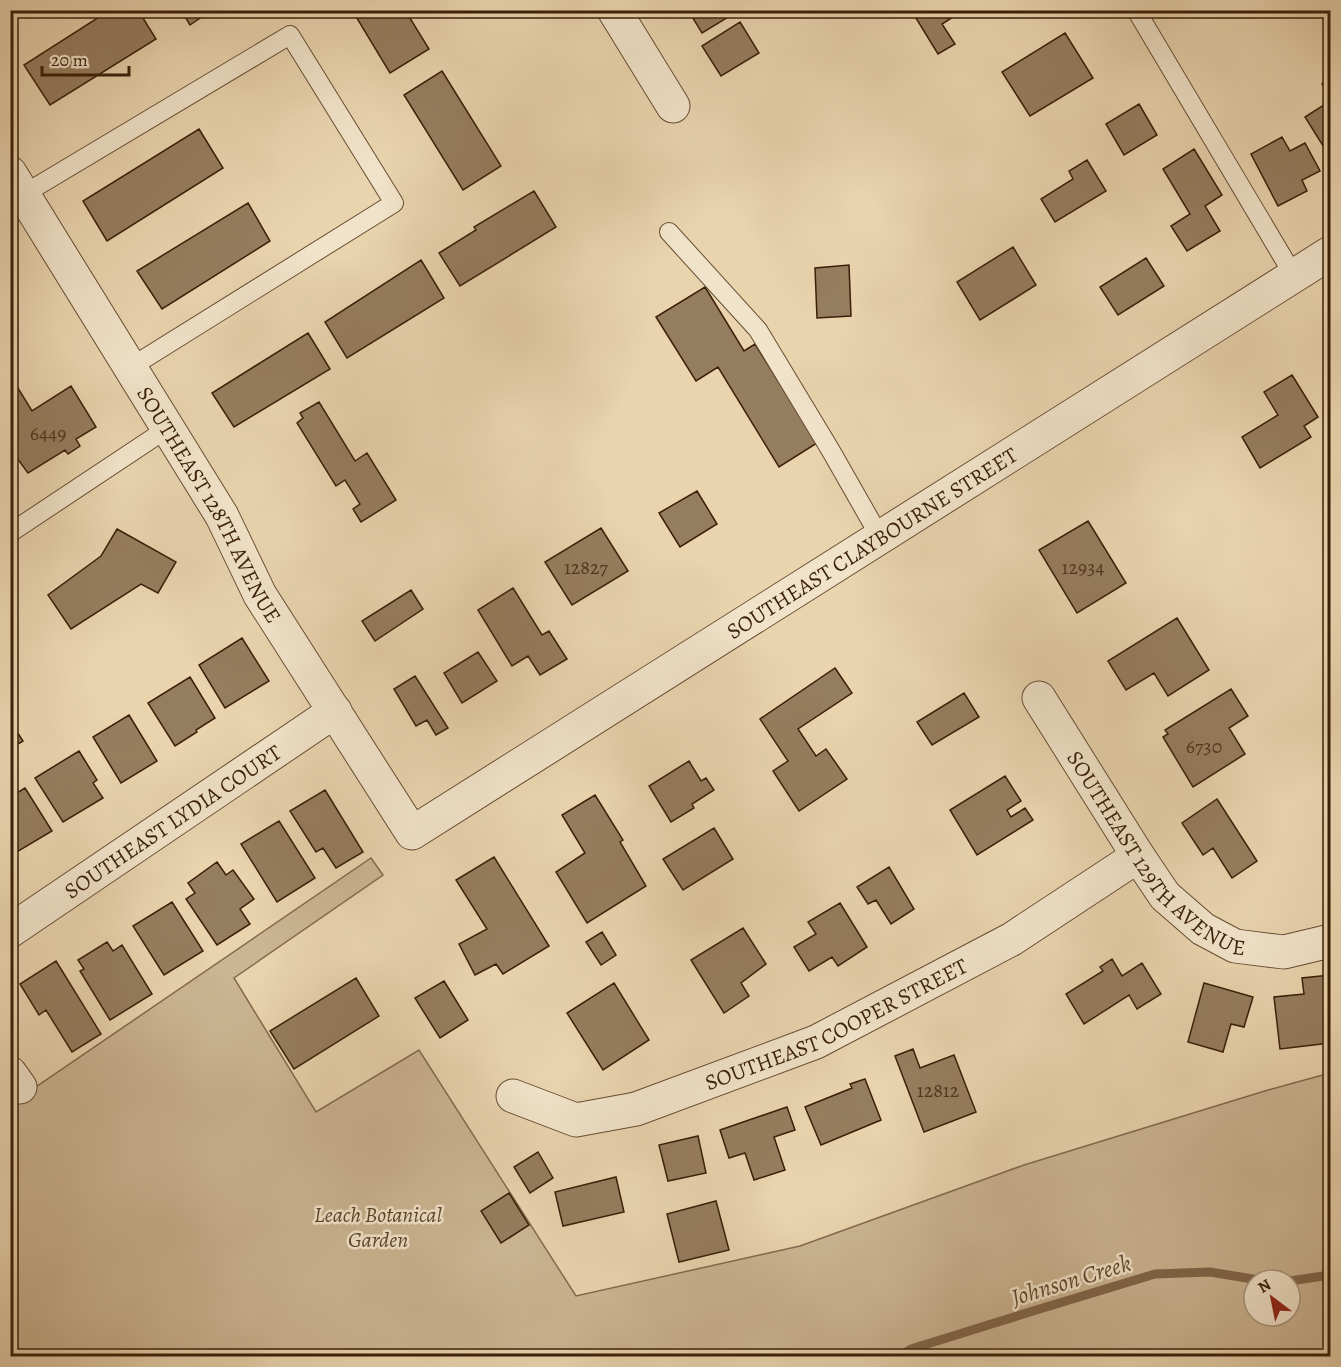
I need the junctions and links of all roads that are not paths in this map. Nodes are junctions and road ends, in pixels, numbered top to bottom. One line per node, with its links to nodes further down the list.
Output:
1 (614, 10): 3 (street)
2 (1136, 10): 7 (lane)
3 (673, 106)
4 (17, 183): 8 (street, SOUTHEAST 128TH AVENUE); 8 (lane)
5 (669, 232): 11 (lane)
6 (1330, 252): 7 (street, SOUTHEAST CLAYBOURNE STREET)
7 (1294, 276): 11 (street, SOUTHEAST CLAYBOURNE STREET)
8 (131, 367): 9 (street, SOUTHEAST 128TH AVENUE)
9 (168, 428): 10 (lane); 13 (street, SOUTHEAST 128TH AVENUE)
10 (10, 533)
11 (880, 537): 14 (street, SOUTHEAST CLAYBOURNE STREET)
12 (1039, 698): 15 (street, SOUTHEAST 129TH AVENUE)
13 (335, 711): 14 (street, SOUTHEAST 128TH AVENUE); 16 (street, SOUTHEAST LYDIA COURT)
14 (412, 833)
15 (1138, 856): 17 (street, SOUTHEAST 129TH AVENUE); 18 (street, SOUTHEAST COOPER STREET)
16 (10, 931)
17 (1319, 944)
18 (513, 1096)

